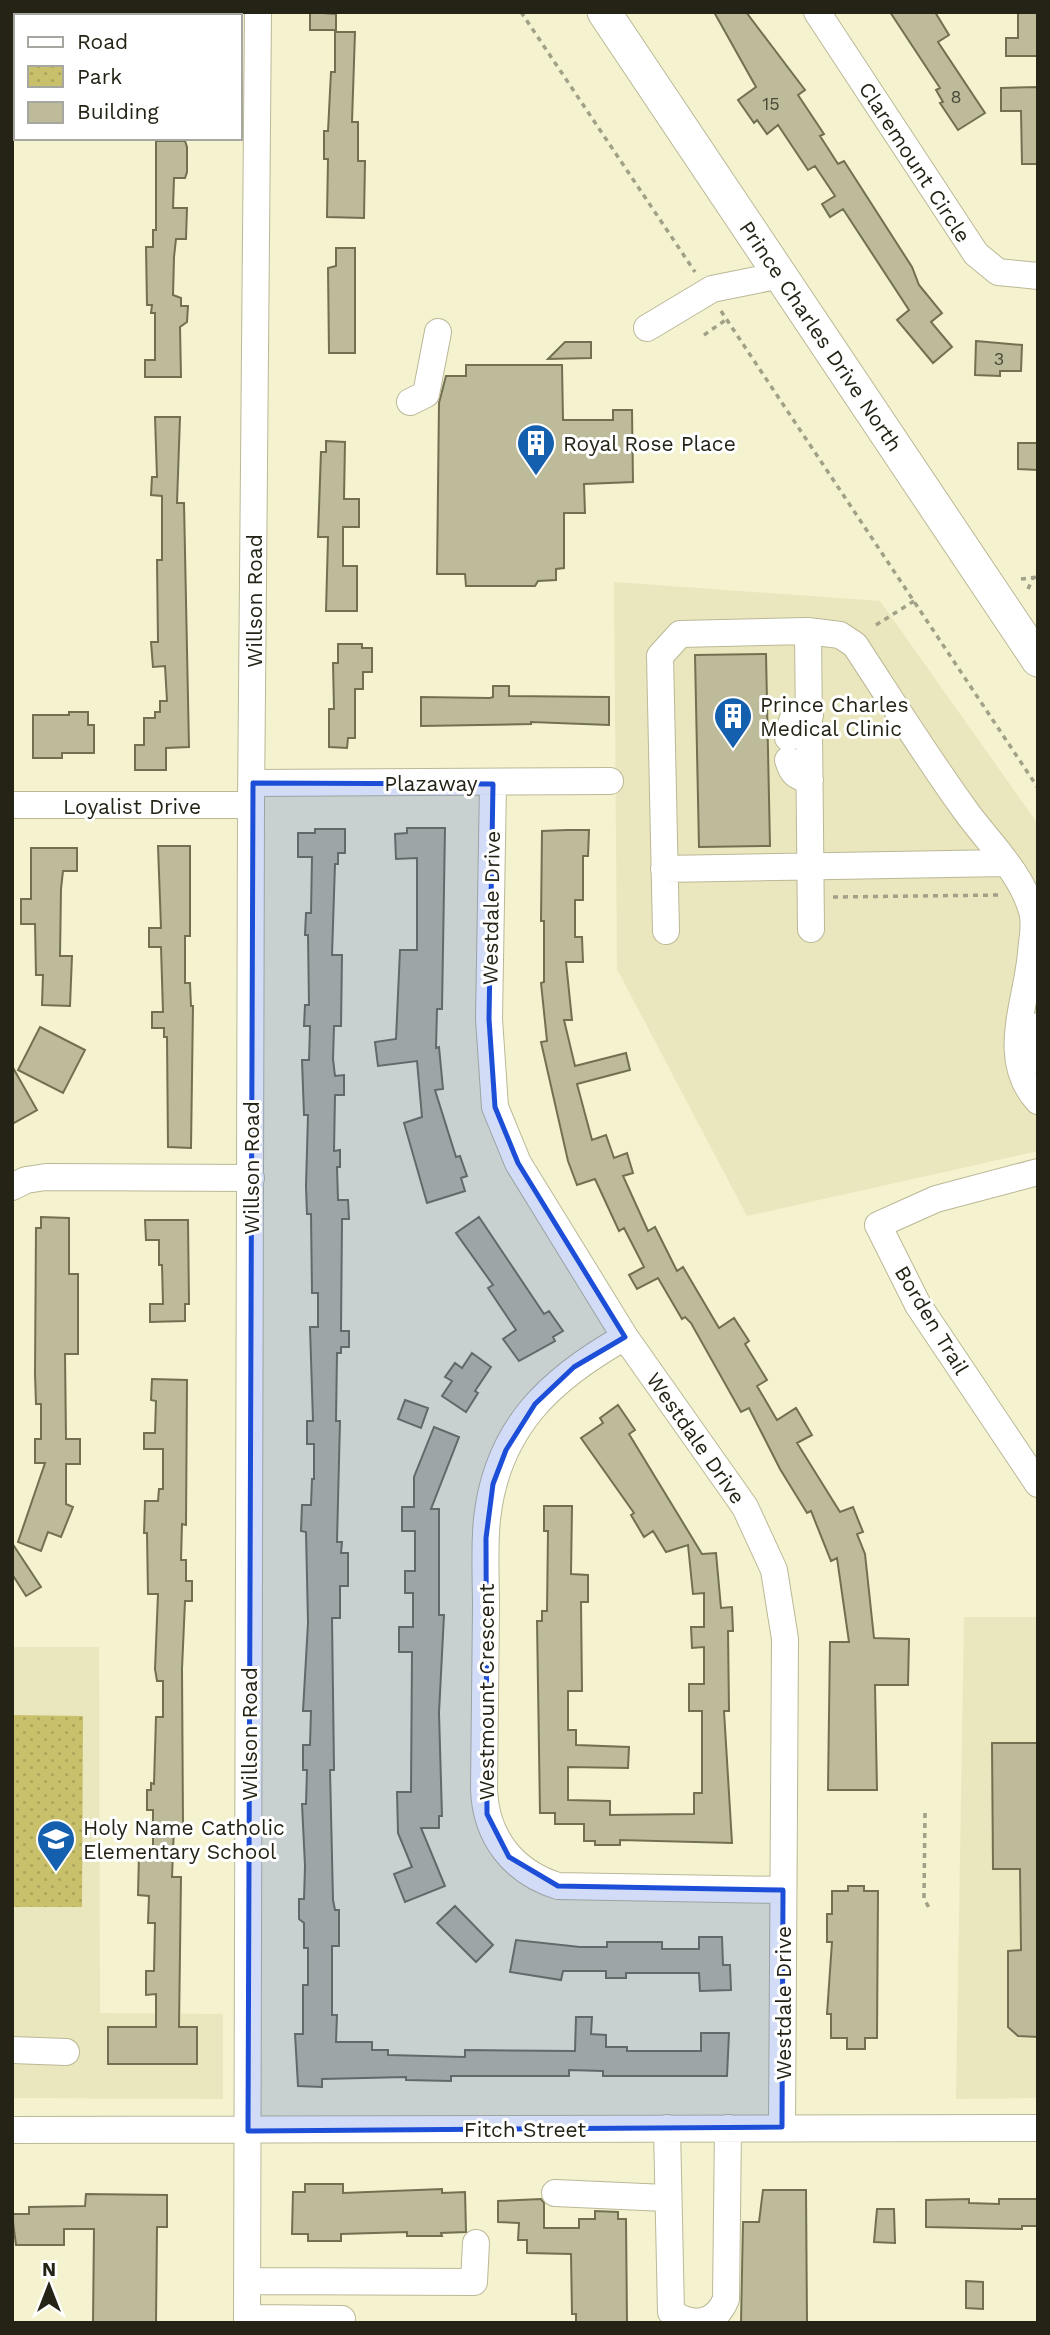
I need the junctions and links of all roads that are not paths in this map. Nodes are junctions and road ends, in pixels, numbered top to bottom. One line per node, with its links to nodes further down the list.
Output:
1 (258, 12): 15 (street, Willson Road)
2 (604, 12): 4 (main road, Prince Charles Drive North)
3 (817, 12): 5 (street, Claremount Circle)
4 (781, 275): 6 (street); 10 (main road, Prince Charles Drive North)
5 (1038, 276)
6 (647, 328)
7 (438, 332): 8 (street)
8 (410, 402)
9 (808, 631): 11 (street); 17 (street); 19 (street)
10 (1038, 660)
11 (810, 715): 12 (street); 12 (street)
12 (810, 780): 18 (street)
13 (610, 781): 14 (street, Plazaway)
14 (493, 784): 15 (street, Plazaway); 29 (street, Westdale Drive)
15 (252, 794): 16 (street, Loyalist Drive); 27 (street, Willson Road)
16 (12, 805)
17 (1006, 863): 18 (street); 22 (street)
18 (811, 865): 19 (street); 20 (street)
19 (664, 869): 21 (street)
20 (811, 929)
21 (666, 931)
22 (1036, 932): 25 (street)
23 (1038, 1026): 24 (street)
24 (1038, 1060)
25 (1038, 1101)
26 (1038, 1172): 30 (street, Borden Trail)
27 (251, 1178): 28 (street); 39 (street, Willson Road)
28 (12, 1187)
29 (625, 1337): 31 (street, Westdale Drive); 31 (street, Westmount Crescent)
30 (1038, 1484)
31 (783, 1890): 34 (street, Westdale Drive)
32 (12, 2050): 33 (street)
33 (66, 2052)
34 (782, 2127): 36 (street, Fitch Street); 37 (street, Fitch Street)
35 (667, 2128): 36 (street, Fitch Street); 39 (street, Fitch Street); 41 (street)
36 (728, 2128): 41 (street)
37 (1038, 2128)
38 (12, 2130): 39 (street, Fitch Street)
39 (248, 2131): 43 (street, Willson Road)
40 (555, 2193): 41 (street)
41 (666, 2198)
42 (476, 2243): 43 (street)
43 (249, 2281): 45 (street, Willson Road)
44 (342, 2319): 45 (street)
45 (247, 2320)

